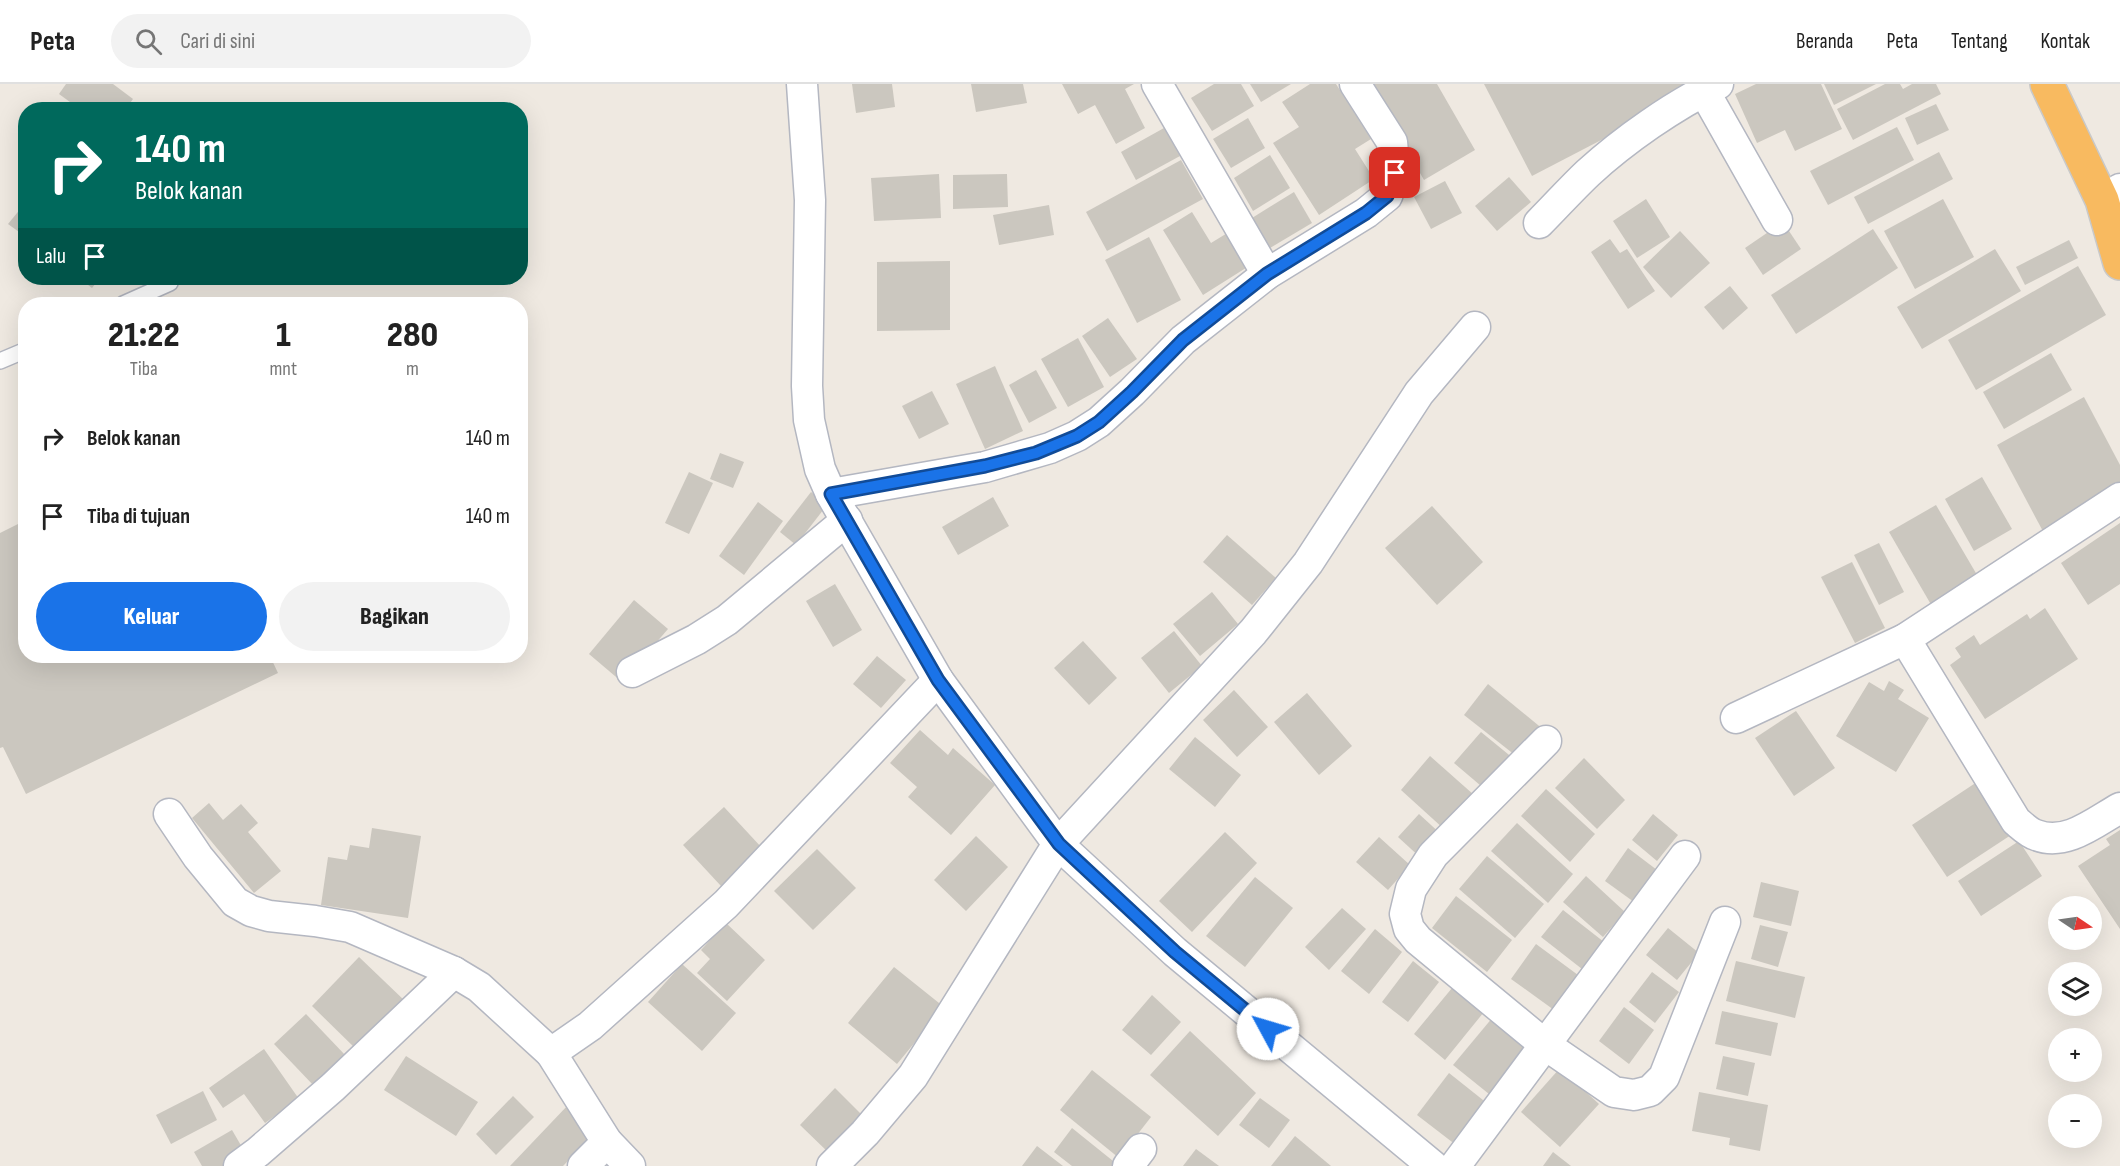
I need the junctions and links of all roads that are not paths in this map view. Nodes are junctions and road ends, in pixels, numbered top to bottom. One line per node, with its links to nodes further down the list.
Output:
1 (802, 84): 16 (street)
2 (1157, 84): 10 (street)
3 (1355, 84): 10 (street)
4 (2047, 84): 6 (highway)
5 (1711, 87): 7 (street); 8 (street)
6 (2111, 194): 9 (highway)
7 (1777, 220)
8 (1539, 223)
9 (2120, 263)
10 (1267, 274): 16 (street)
11 (166, 285): 12 (lane)
12 (139, 297)
13 (1475, 327): 26 (street)
14 (18, 353): 15 (lane)
15 (0, 361)
16 (831, 494): 18 (street)
17 (2120, 498): 19 (street)
18 (847, 520): 20 (street); 21 (street)
19 (1905, 639): 22 (street); 24 (street)
20 (632, 672)
21 (938, 680): 26 (street); 31 (street)
22 (1736, 718)
23 (1546, 741): 30 (street)
24 (2120, 808)
25 (169, 814): 29 (street)
26 (1059, 844): 36 (street); 37 (street)
27 (1685, 856): 30 (street)
28 (1725, 922): 30 (street)
29 (454, 972): 31 (street); 33 (street)
30 (1544, 1044): 38 (street)
31 (551, 1053): 32 (street)
32 (607, 1142): 34 (street); 35 (street)
33 (239, 1166)
34 (583, 1166)
35 (630, 1166)
36 (832, 1166)
37 (1433, 1166)
38 (1455, 1166)

